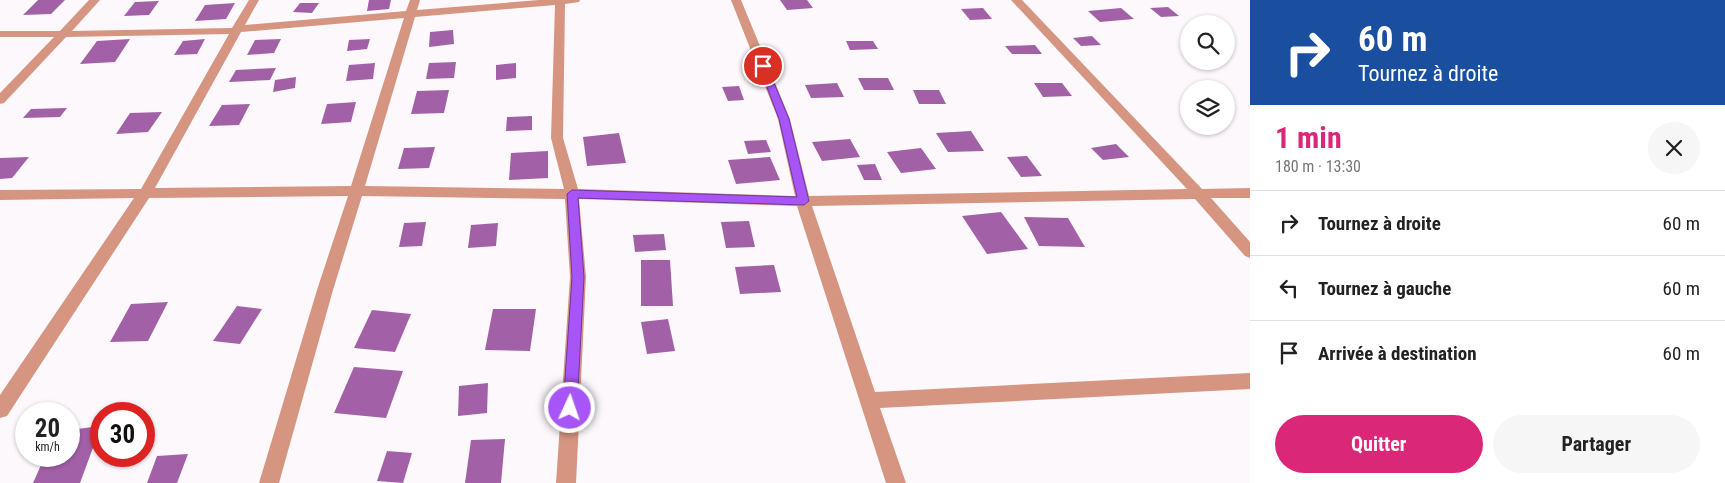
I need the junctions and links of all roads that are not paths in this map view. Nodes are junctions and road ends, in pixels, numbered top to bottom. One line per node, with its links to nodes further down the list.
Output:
1 (95, 0): 11 (street)
2 (254, 0): 9 (street)
3 (415, 0): 8 (street)
4 (575, 0): 7 (street)
5 (736, 0): 19 (street)
6 (1016, 0): 17 (street)
7 (560, 1): 8 (street); 16 (street)
8 (411, 15): 9 (street); 13 (street)
9 (237, 30): 11 (street); 14 (street)
10 (0, 34): 11 (street)
11 (63, 34): 12 (street)
12 (0, 100)
13 (357, 191): 14 (street); 16 (street); 24 (street)
14 (145, 193): 18 (street); 23 (street)
15 (1250, 193): 17 (street)
16 (572, 194): 19 (street); 25 (street)
17 (1199, 194): 19 (street); 20 (street)
18 (0, 195)
19 (804, 201): 22 (street)
20 (1250, 252)
21 (1250, 381): 22 (street)
22 (869, 400): 26 (street)
23 (0, 410)
24 (269, 483)
25 (566, 483)
26 (896, 483)

